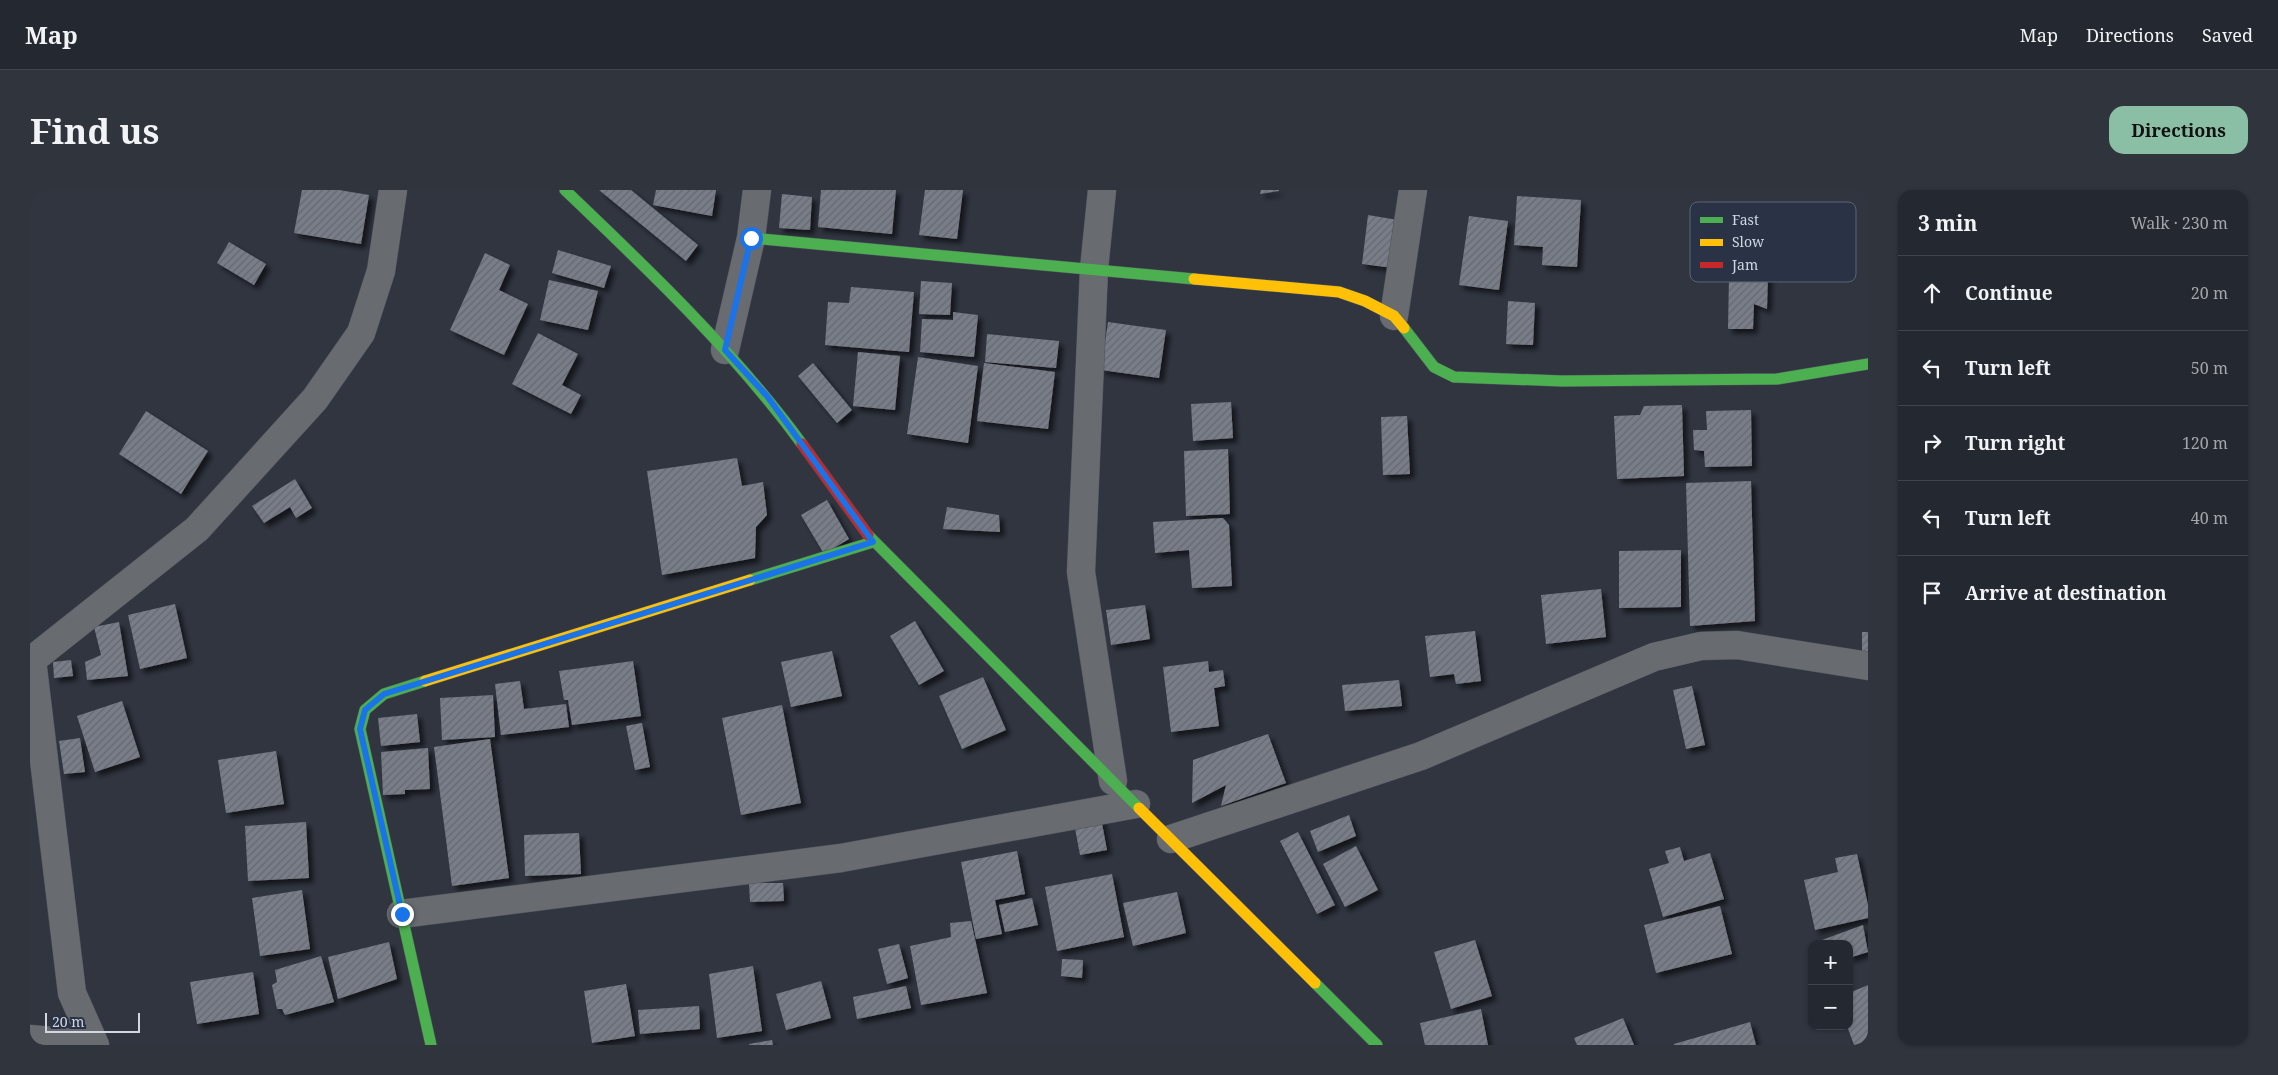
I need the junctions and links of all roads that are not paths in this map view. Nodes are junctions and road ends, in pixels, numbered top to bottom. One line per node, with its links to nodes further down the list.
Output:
1 (394, 190): 12 (street)
2 (565, 190): 9 (street)
3 (757, 190): 6 (street)
4 (1102, 190): 7 (street)
5 (1412, 190): 8 (street)
6 (751, 238): 7 (street); 9 (street)
7 (1094, 269): 8 (street); 14 (street)
8 (1394, 316): 10 (street)
9 (725, 350): 11 (street)
10 (1868, 364)
11 (873, 542): 14 (street); 17 (street)
12 (31, 659): 19 (street)
13 (1868, 666): 16 (street)
14 (1113, 781): 15 (street)
15 (1136, 804): 16 (street); 17 (street)
16 (1171, 839): 21 (street)
17 (402, 914): 20 (street)
18 (30, 1039): 19 (street)
19 (95, 1045)
20 (431, 1045)
21 (1377, 1045)

